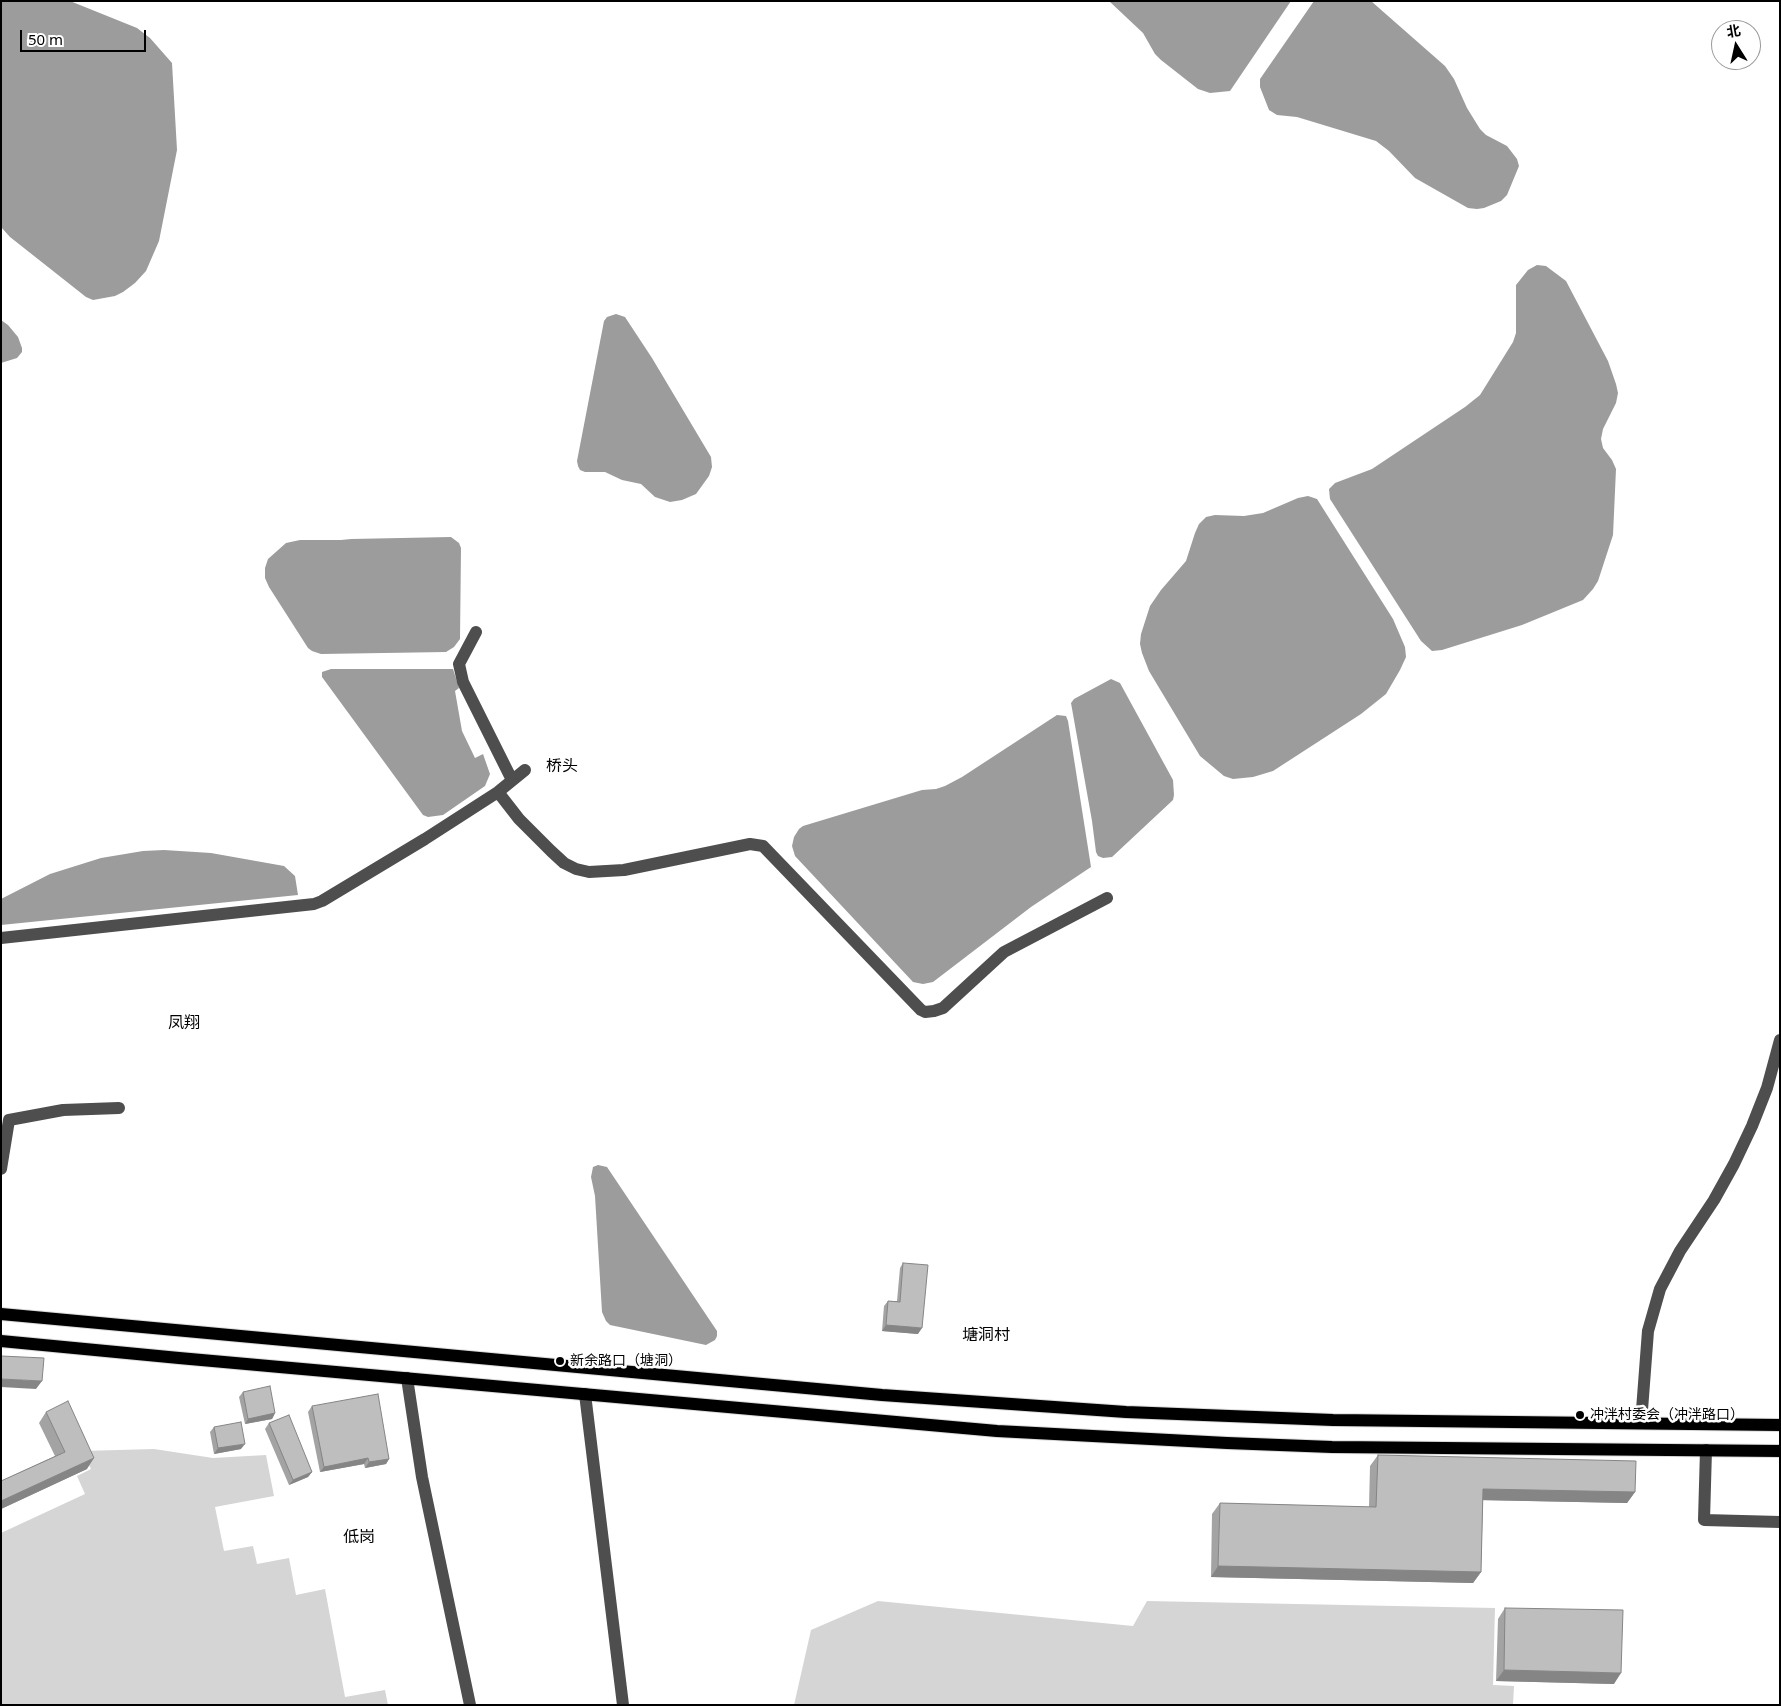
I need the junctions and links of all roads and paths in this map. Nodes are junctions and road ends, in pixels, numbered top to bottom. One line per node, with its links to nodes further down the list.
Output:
1 (476, 632): 3 (street)
2 (525, 770): 3 (street)
3 (512, 780): 4 (street)
4 (498, 792): 5 (street); 6 (street)
5 (1107, 898)
6 (1, 938)
7 (1780, 1040): 14 (street)
8 (119, 1108): 9 (street)
9 (1, 1169)
10 (1, 1314): 14 (main road)
11 (1, 1341): 12 (main road)
12 (407, 1378): 13 (main road); 19 (street)
13 (585, 1394): 16 (main road); 20 (street)
14 (1641, 1424): 15 (main road)
15 (1780, 1425)
16 (1706, 1450): 17 (main road); 18 (street)
17 (1780, 1451)
18 (1780, 1522)
19 (470, 1705)
20 (623, 1705)

